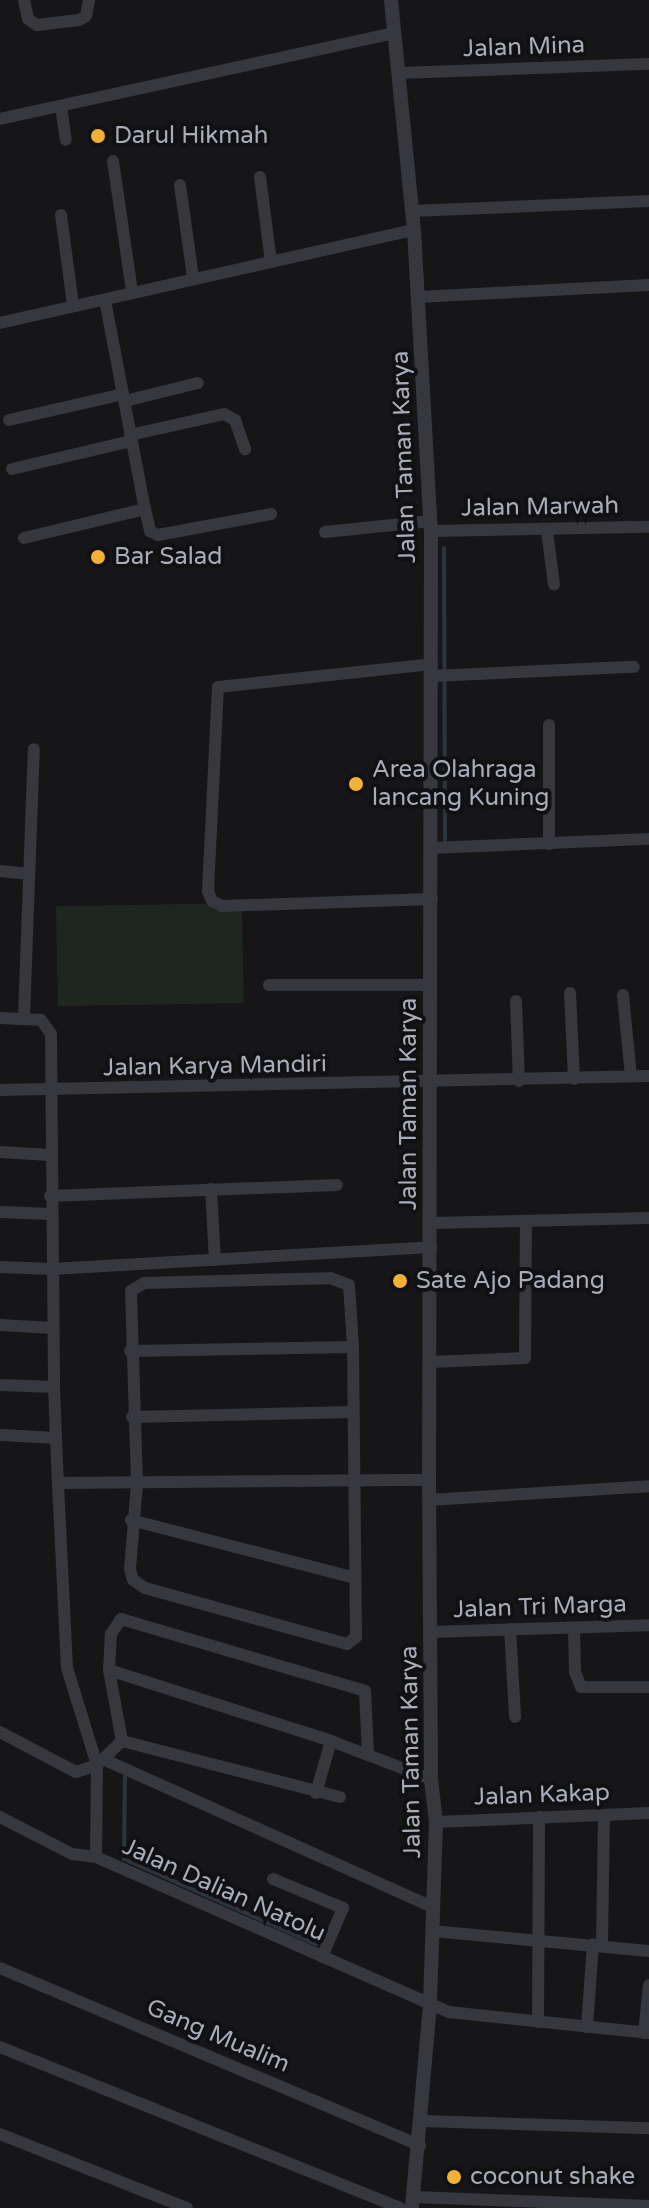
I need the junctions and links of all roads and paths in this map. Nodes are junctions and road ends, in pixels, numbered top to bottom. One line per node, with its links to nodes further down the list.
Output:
1 (24, 0): 2 (street)
2 (89, 0)
3 (391, 0): 4 (street, Jalan Taman Karya)
4 (395, 33): 6 (street, Jalan Taman Karya); 7 (street)
5 (649, 64): 6 (street, Jalan Mina)
6 (400, 73): 14 (street, Jalan Taman Karya)
7 (61, 106): 8 (street); 9 (street)
8 (0, 119)
9 (66, 140)
10 (113, 161): 20 (street)
11 (260, 177): 17 (street)
12 (180, 185): 18 (street)
13 (649, 201): 14 (street)
14 (412, 211): 16 (street, Jalan Taman Karya)
15 (61, 215): 23 (street)
16 (414, 230): 17 (street); 21 (street, Jalan Taman Karya)
17 (271, 262): 18 (street)
18 (193, 278): 20 (street)
19 (649, 285): 21 (street)
20 (132, 292): 22 (street)
21 (418, 297): 33 (street, Jalan Taman Karya)
22 (105, 300): 23 (street); 26 (street)
23 (73, 305): 24 (street)
24 (0, 323)
25 (198, 383): 26 (street)
26 (124, 398): 27 (street); 28 (street)
27 (9, 420)
28 (131, 438): 29 (street); 30 (street); 31 (street)
29 (245, 449)
30 (12, 469)
31 (145, 509): 32 (street); 37 (street)
32 (271, 514)
33 (431, 526): 35 (street, Jalan Marwah); 36 (street, Jalan Marwah); 40 (street, Jalan Taman Karya)
34 (649, 527): 35 (street, Jalan Marwah)
35 (547, 531): 38 (street)
36 (325, 532)
37 (24, 538)
38 (554, 585)
39 (634, 667): 40 (street)
40 (432, 670): 45 (street, Jalan Taman Karya); 48 (street)
41 (549, 725): 44 (street)
42 (34, 749): 47 (street)
43 (649, 839): 44 (street)
44 (549, 844): 45 (street)
45 (431, 848): 48 (street, Jalan Taman Karya)
46 (0, 871): 47 (street)
47 (27, 874): 54 (street)
48 (432, 899): 50 (street, Jalan Taman Karya)
49 (269, 985): 50 (street)
50 (431, 985): 60 (street, Jalan Taman Karya)
51 (570, 993): 58 (street)
52 (623, 995): 57 (street)
53 (516, 1001): 59 (street)
54 (24, 1017): 55 (street); 62 (street)
55 (0, 1018)
56 (649, 1076): 57 (street, Jalan Karya Mandiri)
57 (631, 1077): 58 (street, Jalan Karya Mandiri)
58 (574, 1079): 59 (street, Jalan Karya Mandiri)
59 (519, 1081): 60 (street, Jalan Karya Mandiri)
60 (431, 1084): 62 (street, Jalan Karya Mandiri); 72 (street, Jalan Taman Karya)
61 (0, 1090): 62 (street, Jalan Karya Mandiri)
62 (51, 1092): 64 (street)
63 (0, 1152): 64 (street)
64 (50, 1155): 67 (street)
65 (337, 1185): 66 (street)
66 (211, 1189): 67 (street); 74 (street)
67 (50, 1196): 69 (street)
68 (0, 1212): 69 (street)
69 (51, 1214): 76 (street)
70 (649, 1218): 71 (street)
71 (526, 1221): 72 (street); 81 (street)
72 (431, 1223): 73 (street, Jalan Taman Karya)
73 (431, 1247): 74 (street); 81 (street, Jalan Taman Karya)
74 (215, 1260): 76 (street)
75 (0, 1267): 76 (street)
76 (52, 1269): 78 (street)
77 (0, 1325): 78 (street)
78 (53, 1328): 83 (street)
79 (353, 1347): 80 (street); 80 (street); 84 (street)
80 (130, 1351): 85 (street)
81 (430, 1362): 88 (street, Jalan Taman Karya)
82 (0, 1385): 83 (street)
83 (54, 1387): 87 (street)
84 (353, 1412): 85 (street); 89 (street)
85 (132, 1417): 91 (street)
86 (0, 1435): 87 (street)
87 (50, 1438): 90 (street)
88 (429, 1480): 89 (street); 93 (street, Jalan Taman Karya)
89 (353, 1482): 91 (street); 95 (street)
90 (58, 1483): 91 (street); 107 (street)
91 (137, 1483): 94 (street)
92 (649, 1486): 93 (street)
93 (429, 1500): 99 (street, Jalan Taman Karya)
94 (131, 1520): 95 (street); 95 (street)
95 (355, 1578)
96 (649, 1625): 97 (street, Jalan Tri Marga)
97 (574, 1628): 98 (street, Jalan Tri Marga); 101 (street)
98 (510, 1629): 99 (street, Jalan Tri Marga); 102 (street)
99 (431, 1632): 108 (street, Jalan Taman Karya)
100 (109, 1670): 104 (street); 105 (street); 106 (street)
101 (649, 1687)
102 (515, 1717)
103 (0, 1732): 107 (street)
104 (122, 1741): 107 (street); 109 (street)
105 (331, 1741): 106 (street); 109 (street)
106 (368, 1755): 108 (street)
107 (100, 1762): 116 (street); 118 (street)
108 (431, 1779): 115 (street, Jalan Taman Karya)
109 (316, 1793): 110 (street)
110 (340, 1797)
111 (649, 1813): 112 (street, Jalan Kakap)
112 (604, 1815): 114 (street, Jalan Kakap); 121 (street)
113 (0, 1817): 116 (street, Jalan Dalian Natolu)
114 (539, 1817): 115 (street, Jalan Kakap); 120 (street)
115 (436, 1822): 118 (street, Jalan Taman Karya)
116 (96, 1857): 123 (street, Jalan Dalian Natolu)
117 (273, 1879): 123 (street)
118 (433, 1907): 119 (street, Jalan Taman Karya)
119 (432, 1931): 120 (street); 126 (street, Jalan Taman Karya)
120 (537, 1939): 121 (street); 127 (street)
121 (598, 1944): 122 (street); 128 (street)
122 (649, 1951)
123 (322, 1957): 126 (street, Jalan Dalian Natolu)
124 (0, 1968): 134 (street, Gang Mualim)
125 (649, 1985): 129 (street)
126 (430, 2005): 127 (street, Jalan Dalian Natolu); 131 (street, Jalan Taman Karya)
127 (538, 2022): 128 (street, Jalan Dalian Natolu)
128 (587, 2027): 129 (street, Jalan Dalian Natolu)
129 (646, 2033)
130 (0, 2047): 138 (street)
131 (422, 2121): 132 (street); 134 (street, Jalan Taman Karya)
132 (649, 2128)
133 (0, 2134): 137 (street)
134 (420, 2145): 135 (street, Jalan Taman Karya)
135 (413, 2202): 136 (street)
136 (649, 2206)
137 (187, 2208)
138 (400, 2208)

